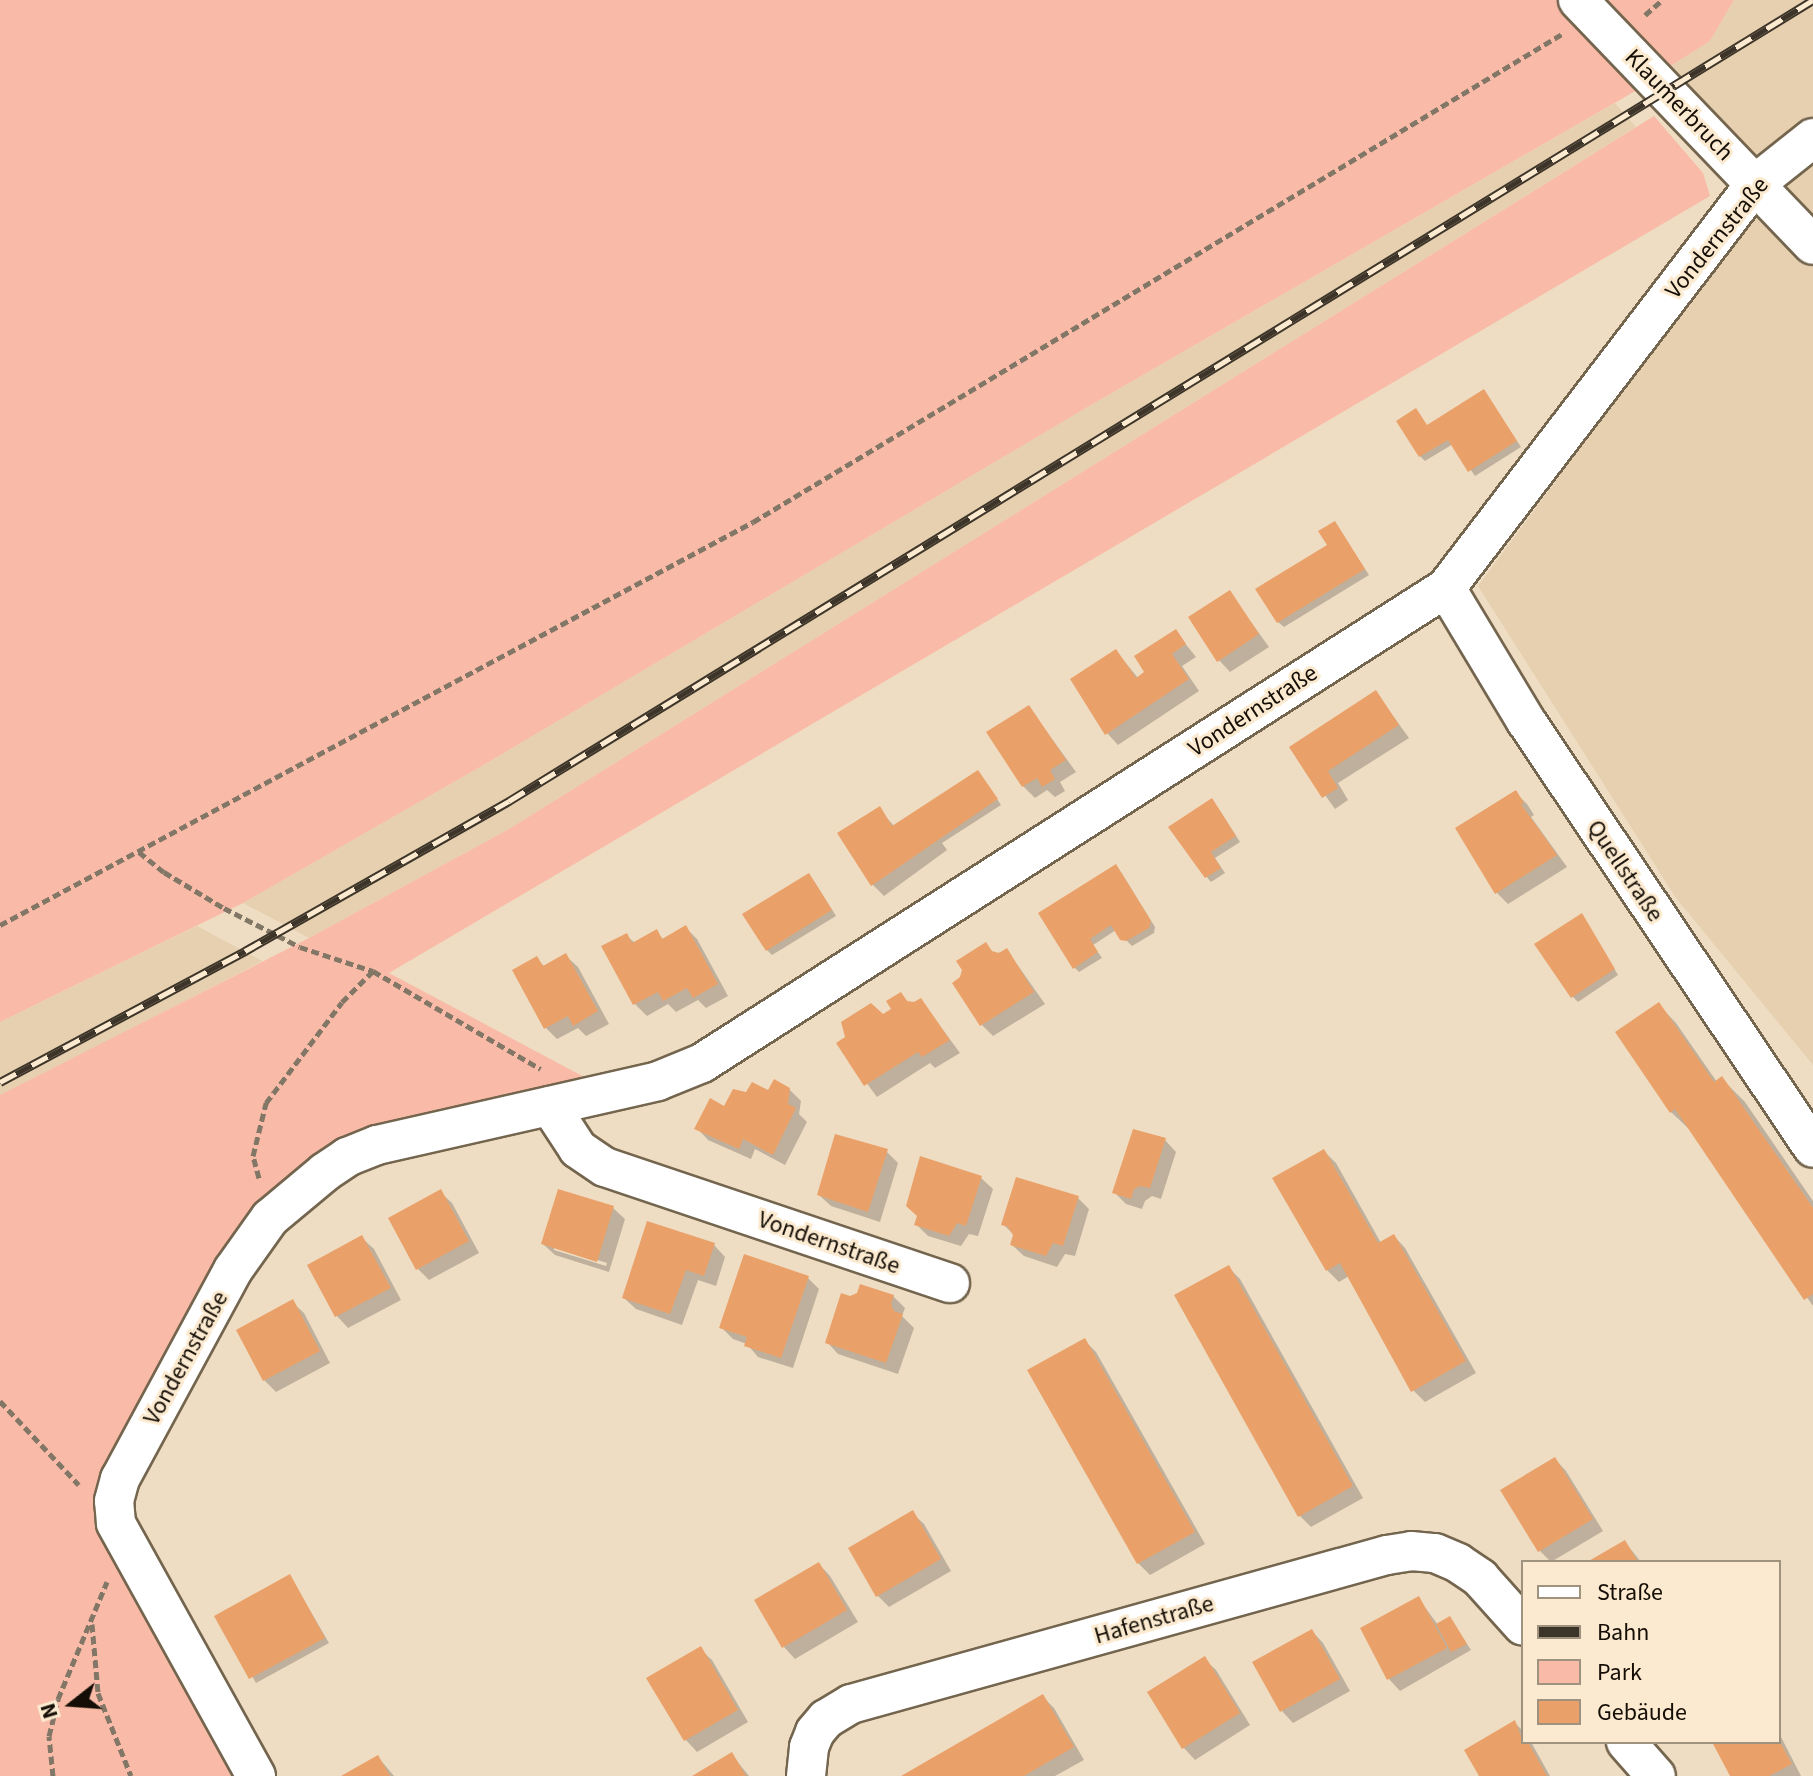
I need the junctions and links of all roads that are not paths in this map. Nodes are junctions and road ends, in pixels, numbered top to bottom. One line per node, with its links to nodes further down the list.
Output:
1 (1584, 6): 3 (street, Klaumerbruch)
2 (1813, 138): 3 (street, Vondernstraße)
3 (1755, 184): 4 (street, Klaumerbruch); 5 (street, Vondernstraße)
4 (1813, 245)
5 (1446, 588): 6 (street, Vondernstraße); 7 (street, Quellstraße)
6 (550, 1106): 8 (street, Vondernstraße); 11 (street, Vondernstraße)
7 (1813, 1148)
8 (950, 1283)
9 (1521, 1624): 12 (street, Hafenstraße)
10 (1628, 1744): 13 (street)
11 (256, 1776)
12 (806, 1776)
13 (1656, 1776)

